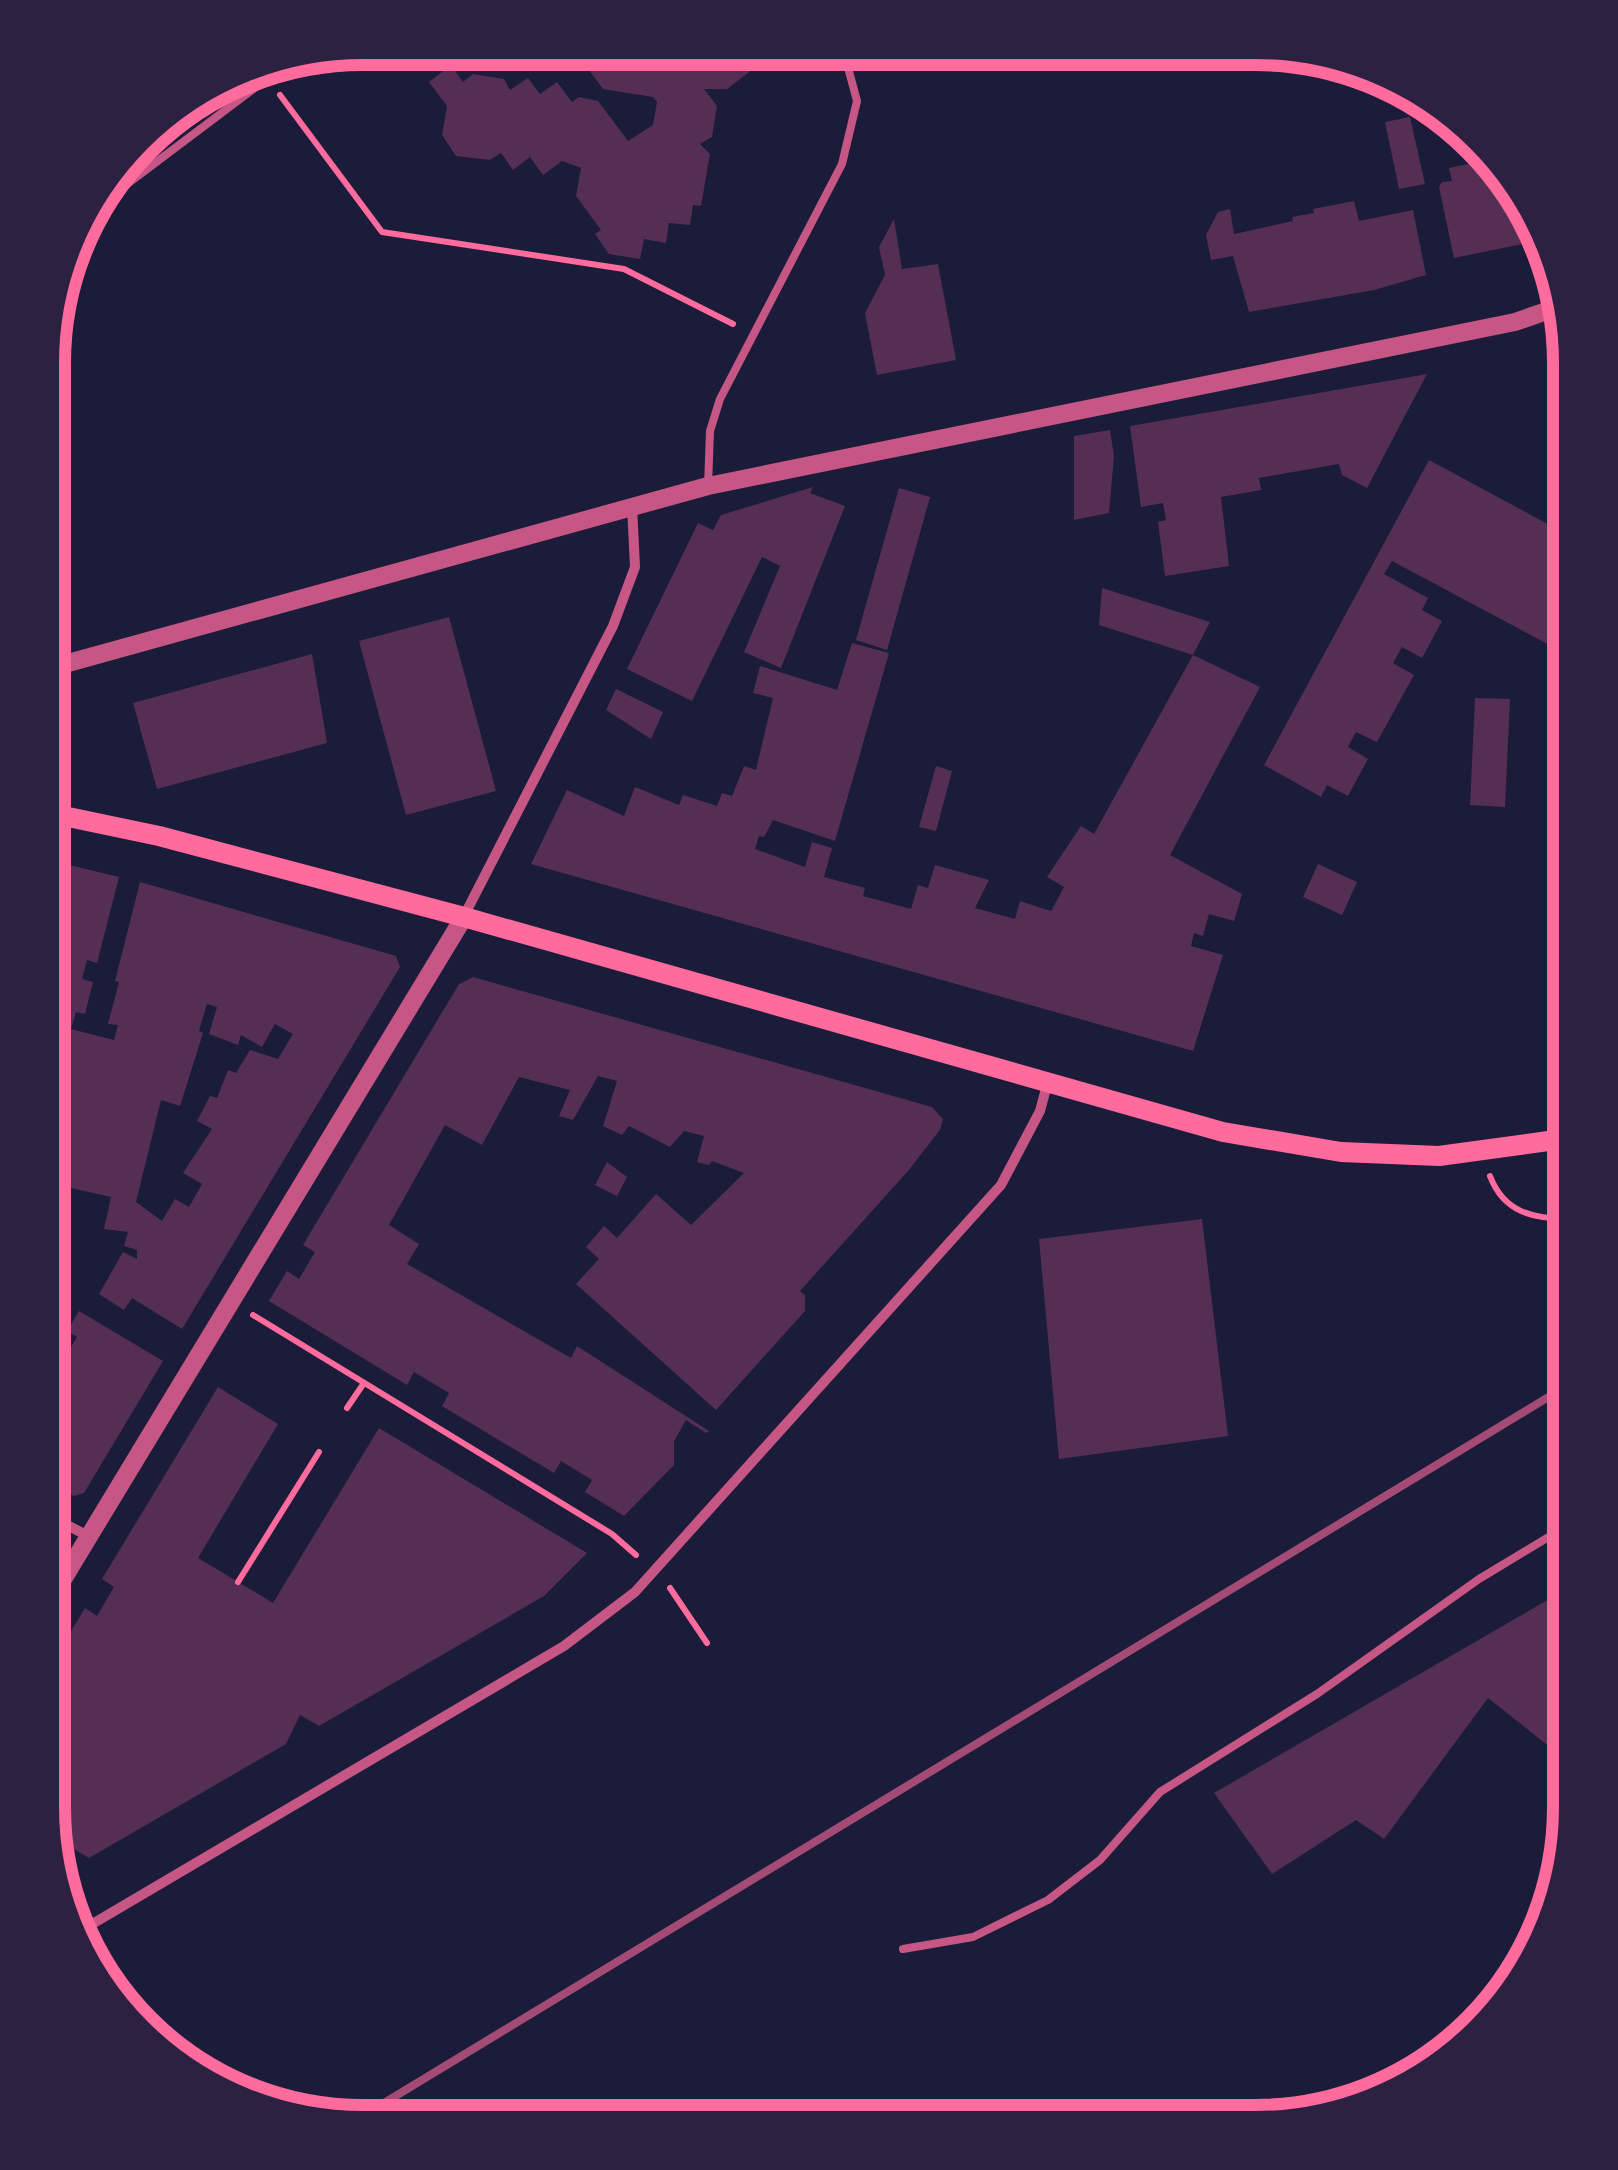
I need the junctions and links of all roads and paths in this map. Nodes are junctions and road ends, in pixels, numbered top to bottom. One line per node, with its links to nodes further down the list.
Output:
1 (855, 65): 2 (lane)
2 (852, 68): 7 (lane)
3 (270, 80): 7 (path)
4 (261, 83): 5 (lane)
5 (114, 199)
6 (1548, 311): 8 (street)
7 (754, 334): 8 (lane)
8 (708, 486): 9 (street)
9 (632, 506): 10 (street); 12 (street)
10 (65, 664)
11 (65, 816): 12 (main road)
12 (464, 917): 13 (main road); 17 (street)
13 (1048, 1081): 15 (main road); 24 (street)
14 (1552, 1141): 15 (main road)
15 (1483, 1151): 16 (path)
16 (1552, 1219)
17 (230, 1301): 18 (path); 23 (street)
18 (364, 1383): 19 (path); 24 (path)
19 (347, 1408)
20 (320, 1452): 26 (path)
21 (65, 1524): 23 (street)
22 (1552, 1535): 29 (lane)
23 (88, 1536): 25 (street)
24 (655, 1573): 27 (path); 28 (street)
25 (65, 1575)
26 (238, 1582)
27 (707, 1643)
28 (91, 1926)
29 (903, 1949)

